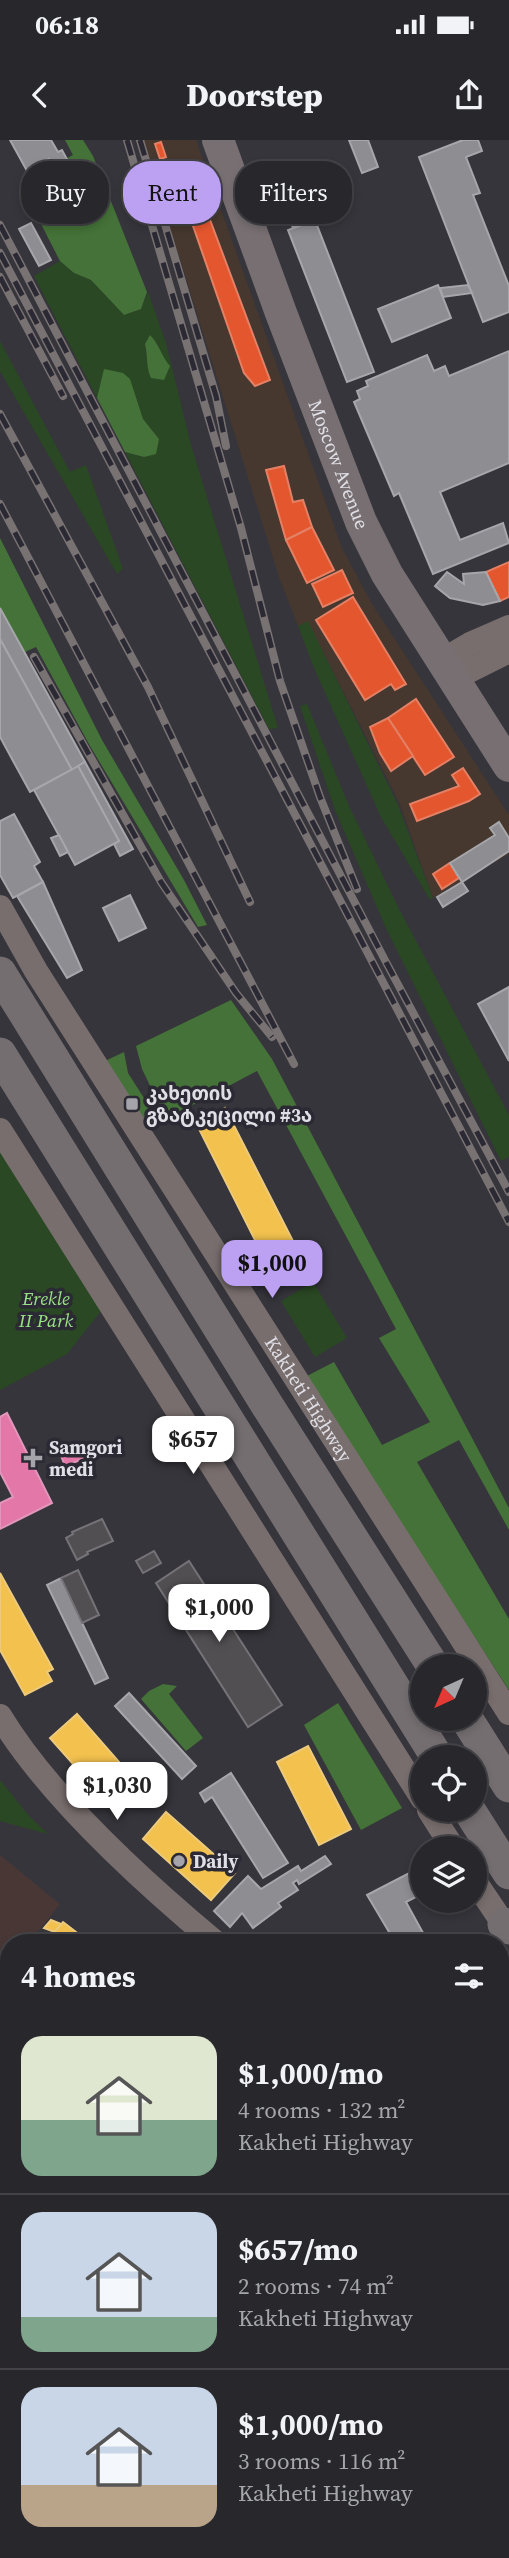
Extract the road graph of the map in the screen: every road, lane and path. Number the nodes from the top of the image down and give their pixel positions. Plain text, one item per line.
1 (218, 140) edge
2 (509, 627) edge
3 (509, 651) edge
4 (447, 670) junction
5 (509, 765) edge
6 (0, 907) edge
7 (0, 974) edge
8 (0, 1054) edge
9 (0, 1130) edge
10 (425, 1654) edge
11 (509, 1713) edge
12 (0, 1716) edge
13 (474, 1731) edge
14 (430, 1745) edge
15 (410, 1779) edge
16 (509, 1786) edge
17 (477, 1822) edge
18 (509, 1873) edge
19 (487, 1899) edge
20 (507, 1928) edge
21 (206, 1934) edge

1 - 4 main road, Moscow Avenue
2 - 4 street
3 - 4 street
4 - 5 main road, Moscow Avenue
6 - 11 street, Kakheti Highway
7 - 10 highway, Kakheti Highway
8 - 14 highway
9 - 15 street
12 - 21 street
13 - 16 highway
17 - 18 highway
19 - 20 street

